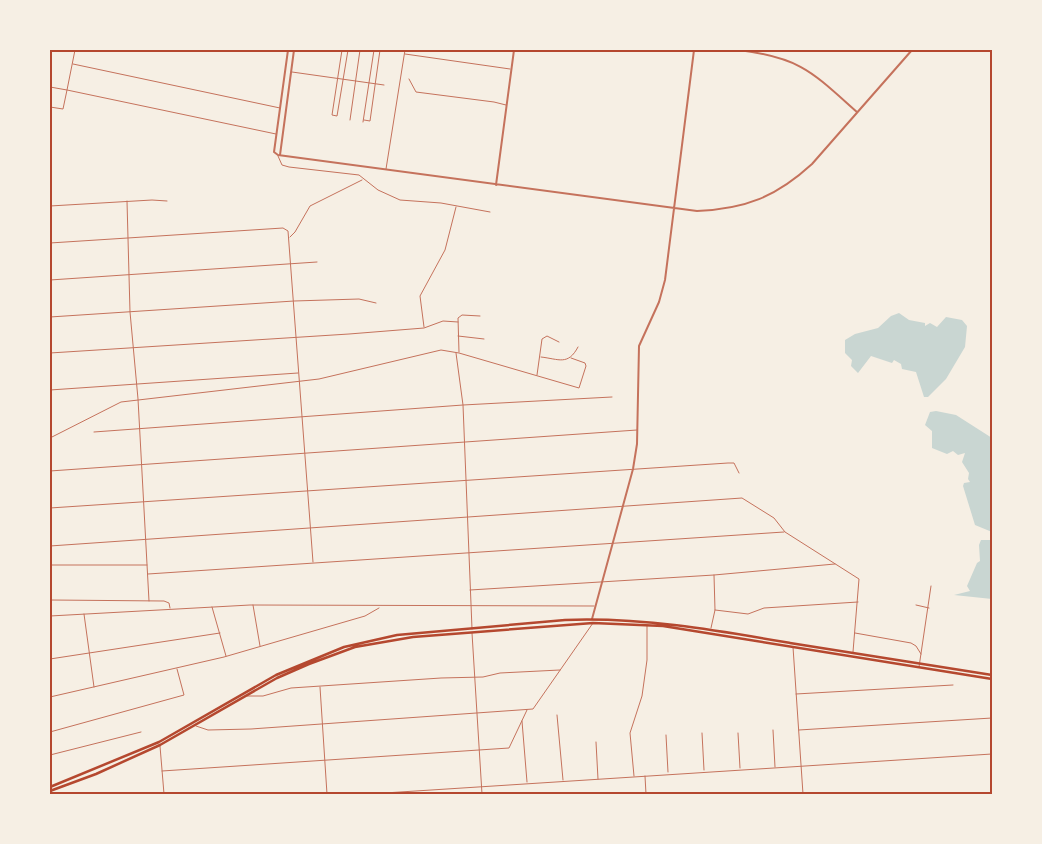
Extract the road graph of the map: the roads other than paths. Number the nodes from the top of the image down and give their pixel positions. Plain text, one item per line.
1 (76, 50) edge
2 (288, 50) edge
3 (294, 50) edge
4 (342, 50) edge
5 (348, 50) edge
6 (360, 50) edge
7 (374, 50) edge
8 (380, 50) edge
9 (405, 50) edge
10 (514, 50) edge
11 (694, 50) edge
12 (739, 50) edge
13 (912, 50) edge
14 (404, 54) junction
15 (72, 64) junction
16 (512, 69) junction
17 (292, 72) junction
18 (338, 78) junction
19 (344, 79) junction
20 (409, 79) dead end
21 (356, 81) junction
22 (369, 82) junction
23 (375, 83) junction
24 (384, 84) dead end
25 (50, 87) edge
26 (67, 90) junction
27 (507, 106) junction
28 (50, 107) edge
29 (280, 108) junction
30 (857, 112) junction
31 (350, 120) dead end
32 (277, 134) junction
33 (279, 155) junction
34 (386, 170) junction
35 (364, 179) junction
36 (496, 185) junction
37 (127, 201) junction
38 (167, 201) dead end
39 (50, 206) edge
40 (456, 206) junction
41 (673, 208) junction
42 (490, 212) dead end
43 (289, 237) junction
44 (127, 238) junction
45 (50, 244) edge
46 (317, 262) dead end
47 (292, 264) junction
48 (129, 275) junction
49 (50, 280) edge
50 (294, 301) junction
51 (376, 303) dead end
52 (130, 312) junction
53 (480, 316) dead end
54 (50, 317) edge
55 (458, 322) junction
56 (424, 328) junction
57 (458, 336) junction
58 (296, 338) junction
59 (484, 339) dead end
60 (559, 342) dead end
61 (133, 347) junction
62 (578, 347) dead end
63 (456, 352) junction
64 (50, 353) edge
65 (459, 353) junction
66 (540, 357) junction
67 (571, 358) junction
68 (298, 373) junction
69 (537, 376) junction
70 (299, 382) junction
71 (136, 383) junction
72 (50, 390) edge
73 (612, 397) dead end
74 (138, 399) junction
75 (463, 405) junction
76 (302, 416) junction
77 (140, 428) junction
78 (637, 430) junction
79 (94, 432) dead end
80 (50, 438) edge
81 (464, 442) junction
82 (305, 453) junction
83 (140, 465) junction
84 (632, 469) junction
85 (50, 471) edge
86 (739, 473) dead end
87 (466, 480) junction
88 (308, 491) junction
89 (143, 502) junction
90 (50, 508) edge
91 (621, 508) junction
92 (467, 517) junction
93 (310, 528) junction
94 (785, 532) junction
95 (145, 539) junction
96 (613, 543) junction
97 (50, 546) edge
98 (469, 553) junction
99 (313, 563) junction
100 (835, 564) junction
101 (50, 565) edge
102 (147, 565) junction
103 (148, 574) junction
104 (714, 575) junction
105 (603, 581) junction
106 (931, 586) dead end
107 (470, 590) junction
108 (50, 600) edge
109 (149, 601) junction
110 (858, 602) junction
111 (253, 605) junction
112 (471, 605) junction
113 (916, 605) dead end
114 (212, 606) junction
115 (596, 606) junction
116 (382, 607) junction
117 (171, 608) junction
118 (930, 608) junction
119 (715, 610) junction
120 (84, 614) junction
121 (50, 616) edge
122 (593, 621) junction
123 (647, 624) junction
124 (472, 630) junction
125 (711, 630) junction
126 (220, 633) junction
127 (855, 633) junction
128 (793, 645) junction
129 (260, 646) junction
130 (853, 652) junction
131 (88, 654) junction
132 (921, 655) junction
133 (226, 656) junction
134 (50, 659) edge
135 (919, 665) junction
136 (177, 669) junction
137 (560, 670) junction
138 (992, 675) edge
139 (474, 676) junction
140 (992, 679) edge
141 (953, 685) dead end
142 (320, 686) junction
143 (94, 687) junction
144 (796, 694) junction
145 (246, 695) junction
146 (50, 697) edge
147 (527, 710) junction
148 (476, 712) junction
149 (557, 715) dead end
150 (992, 718) edge
151 (522, 720) junction
152 (322, 724) junction
153 (195, 726) junction
154 (773, 730) dead end
155 (799, 730) junction
156 (50, 732) edge
157 (140, 732) dead end
158 (702, 733) dead end
159 (738, 733) dead end
160 (666, 736) dead end
161 (596, 742) dead end
162 (160, 745) junction
163 (479, 749) junction
164 (992, 754) edge
165 (50, 755) edge
166 (325, 759) junction
167 (801, 766) junction
168 (775, 767) junction
169 (740, 769) junction
170 (162, 771) junction
171 (704, 771) junction
172 (668, 773) junction
173 (645, 775) junction
174 (634, 776) junction
175 (598, 779) junction
176 (563, 781) junction
177 (527, 783) junction
178 (481, 786) junction
179 (50, 787) edge
180 (50, 791) edge
181 (992, 793) edge
182 (164, 794) edge
183 (327, 794) edge
184 (369, 794) edge
185 (482, 794) edge
186 (646, 794) edge
187 (803, 794) edge
188 (968, 794) edge

1 - 15 street
2 - 29 street
3 - 17 street
4 - 18 street
5 - 19 street
6 - 21 street
7 - 22 street
8 - 23 street
9 - 14 street
10 - 16 street
11 - 41 street
12 - 30 street
13 - 30 street
14 - 16 street
14 - 34 street
15 - 26 street
15 - 29 street
16 - 27 street
17 - 18 street
17 - 33 street
18 - 19 street
18 - 19 street
19 - 21 street
20 - 27 street
21 - 22 street
21 - 31 street
22 - 23 street
22 - 23 street
23 - 24 street
25 - 26 street
26 - 28 street
26 - 32 street
27 - 36 street
29 - 32 street
30 - 41 street
32 - 33 street
33 - 34 street
33 - 35 street
34 - 36 street
35 - 40 street
35 - 43 street
36 - 41 street
37 - 38 street
37 - 39 street
37 - 44 street
40 - 42 street
40 - 56 street
41 - 78 street
43 - 44 street
43 - 47 street
44 - 45 street
44 - 48 street
46 - 47 street
47 - 48 street
47 - 50 street
48 - 49 street
48 - 52 street
50 - 51 street
50 - 52 street
50 - 58 street
52 - 54 street
52 - 61 street
53 - 55 street
55 - 56 street
55 - 57 street
56 - 58 street
57 - 59 street
57 - 65 street
58 - 61 street
58 - 68 street
60 - 66 street
61 - 64 street
61 - 71 street
62 - 67 street
63 - 65 street
63 - 70 street
63 - 75 street
65 - 69 street
66 - 67 street
66 - 69 street
67 - 69 street
68 - 70 street
68 - 71 street
70 - 74 street
70 - 76 street
71 - 72 street
71 - 74 street
73 - 75 street
74 - 77 street
74 - 80 street
75 - 76 street
75 - 81 street
76 - 77 street
76 - 82 street
77 - 79 street
77 - 83 street
78 - 81 street
78 - 84 street
81 - 82 street
81 - 87 street
82 - 83 street
82 - 88 street
83 - 85 street
83 - 89 street
84 - 86 street
84 - 87 street
84 - 91 street
87 - 88 street
87 - 92 street
88 - 89 street
88 - 93 street
89 - 90 street
89 - 95 street
91 - 92 street
91 - 94 street
91 - 96 street
92 - 93 street
92 - 98 street
93 - 95 street
93 - 99 street
94 - 96 street
94 - 100 street
95 - 97 street
95 - 102 street
96 - 98 street
96 - 105 street
98 - 99 street
98 - 107 street
99 - 103 street
100 - 104 street
100 - 110 street
101 - 102 street
102 - 103 street
103 - 109 street
104 - 105 street
104 - 119 street
105 - 107 street
105 - 115 street
106 - 118 street
107 - 112 street
108 - 109 street
109 - 117 street
110 - 119 street
110 - 127 street
111 - 114 street
111 - 116 street
111 - 129 street
112 - 115 street
112 - 116 street
112 - 124 street
113 - 118 street
114 - 117 street
114 - 126 street
115 - 122 street
116 - 129 street
117 - 120 street
118 - 132 street
119 - 125 street
120 - 121 street
120 - 131 street
122 - 123 main road
122 - 124 main road
122 - 137 street
123 - 125 main road
123 - 128 main road
123 - 174 street
124 - 139 street
124 - 145 main road
125 - 128 main road
126 - 131 street
126 - 133 street
127 - 130 street
127 - 132 street
128 - 130 main road
128 - 135 main road
128 - 144 street
129 - 133 street
130 - 135 main road
131 - 134 street
131 - 143 street
132 - 135 street
133 - 136 street
135 - 138 main road
135 - 140 main road
136 - 143 street
136 - 156 street
137 - 139 street
137 - 147 street
139 - 142 street
139 - 148 street
141 - 144 street
142 - 145 street
142 - 152 street
143 - 146 street
144 - 155 street
145 - 153 main road
145 - 179 main road
147 - 148 street
147 - 151 street
148 - 152 street
148 - 163 street
149 - 176 street
150 - 155 street
151 - 163 street
151 - 177 street
152 - 153 street
152 - 166 street
153 - 162 main road
154 - 168 street
155 - 167 street
157 - 165 street
158 - 171 street
159 - 169 street
160 - 172 street
161 - 175 street
162 - 170 street
162 - 180 main road
163 - 166 street
163 - 178 street
164 - 167 street
166 - 170 street
166 - 183 street
167 - 168 street
167 - 187 street
168 - 169 street
169 - 171 street
170 - 182 street
171 - 172 street
172 - 173 street
173 - 174 street
173 - 186 street
174 - 175 street
175 - 176 street
176 - 177 street
177 - 178 street
178 - 184 street
178 - 185 street
181 - 188 street

